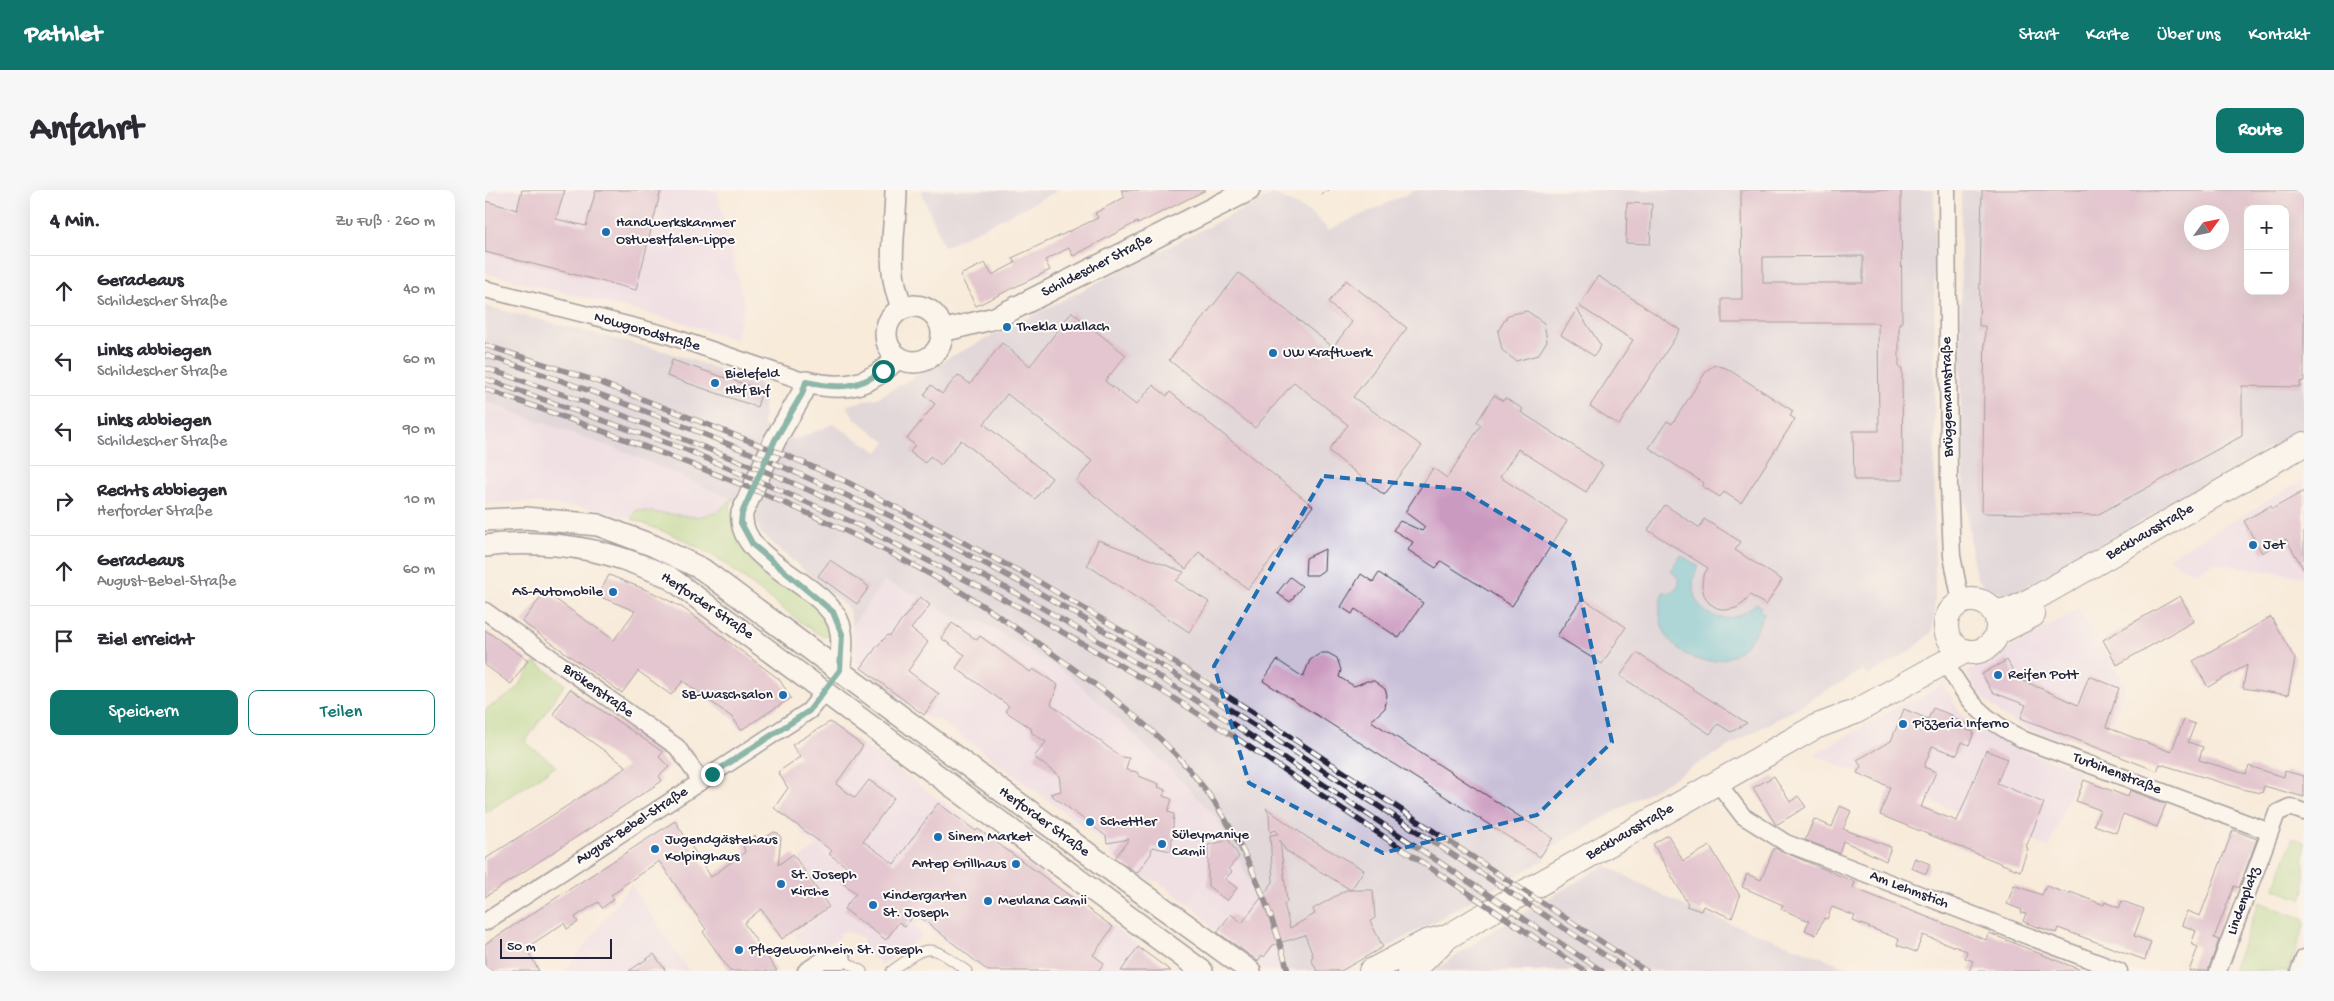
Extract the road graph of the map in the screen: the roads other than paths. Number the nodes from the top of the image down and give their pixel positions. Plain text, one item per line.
1 (896, 190) edge
2 (1249, 190) edge
3 (1947, 190) edge
4 (485, 289) edge
5 (903, 308) junction
6 (942, 331) junction
7 (897, 358) junction
8 (806, 382) junction
9 (2304, 444) edge
10 (2304, 461) edge
11 (485, 520) edge
12 (485, 546) edge
13 (1961, 602) junction
14 (485, 611) edge
15 (1995, 623) junction
16 (1953, 650) junction
17 (840, 670) junction
18 (824, 692) junction
19 (701, 781) junction
20 (1717, 782) junction
21 (1003, 792) junction
22 (960, 793) junction
23 (2304, 812) edge
24 (2270, 832) junction
25 (485, 922) edge
26 (1446, 938) junction
27 (2304, 958) edge
28 (843, 960) joint
29 (806, 971) edge
30 (862, 971) edge
31 (891, 971) edge
32 (967, 971) edge
33 (1202, 971) edge
34 (1250, 971) edge
35 (1371, 971) edge
36 (1409, 971) edge
37 (2119, 971) edge
38 (2218, 971) edge
39 (2299, 971) edge

1 - 5 street
2 - 6 street, Schildescher Straße
3 - 13 street, Brüggemannstraße
4 - 8 street, Nowgorodstraße
5 - 6 street
5 - 7 street
6 - 7 street
7 - 8 street
8 - 17 street
9 - 15 main road, Beckhausstraße
10 - 15 main road, Beckhausstraße
11 - 17 street, Herforder Straße
12 - 18 street, Herforder Straße
13 - 15 main road
13 - 16 main road
14 - 19 street, Brökerstraße
15 - 16 main road
16 - 20 main road, Beckhausstraße
16 - 24 street, Turbinenstraße
17 - 18 street
17 - 21 street, Herforder Straße
18 - 19 street, August-Bebel-Straße
18 - 22 street, Herforder Straße
19 - 25 street, August-Bebel-Straße
20 - 26 main road, Beckhausstraße
20 - 37 street, Am Lehmstich
21 - 22 street
21 - 34 street, Herforder Straße
22 - 33 street, Herforder Straße
23 - 24 street
24 - 38 street, Lindenplatz
26 - 35 main road, Beckhausstraße
26 - 36 main road, Beckhausstraße
27 - 39 street
28 - 29 street
28 - 30 lane
31 - 32 lane

